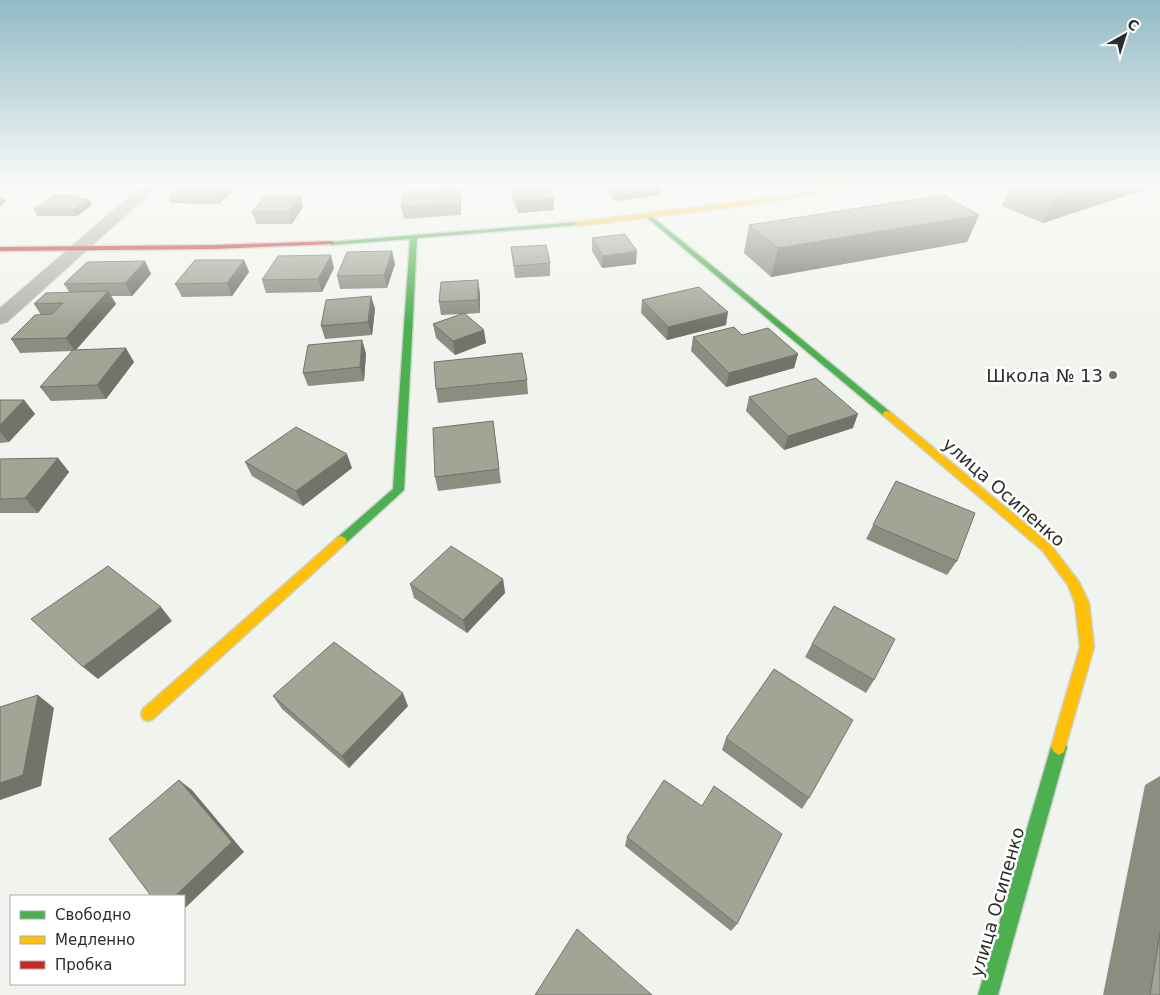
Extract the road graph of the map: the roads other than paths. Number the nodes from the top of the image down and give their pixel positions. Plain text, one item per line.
1 (97, 232) edge
2 (465, 232) edge
3 (667, 232) edge
4 (414, 237) junction
5 (0, 249) edge
6 (78, 249) junction
7 (0, 318) edge
8 (148, 714) dead end
9 (988, 995) edge

1 - 6 street
2 - 4 street
3 - 9 street, улица Осипенко
4 - 6 street
4 - 8 street
5 - 6 street
6 - 7 street

